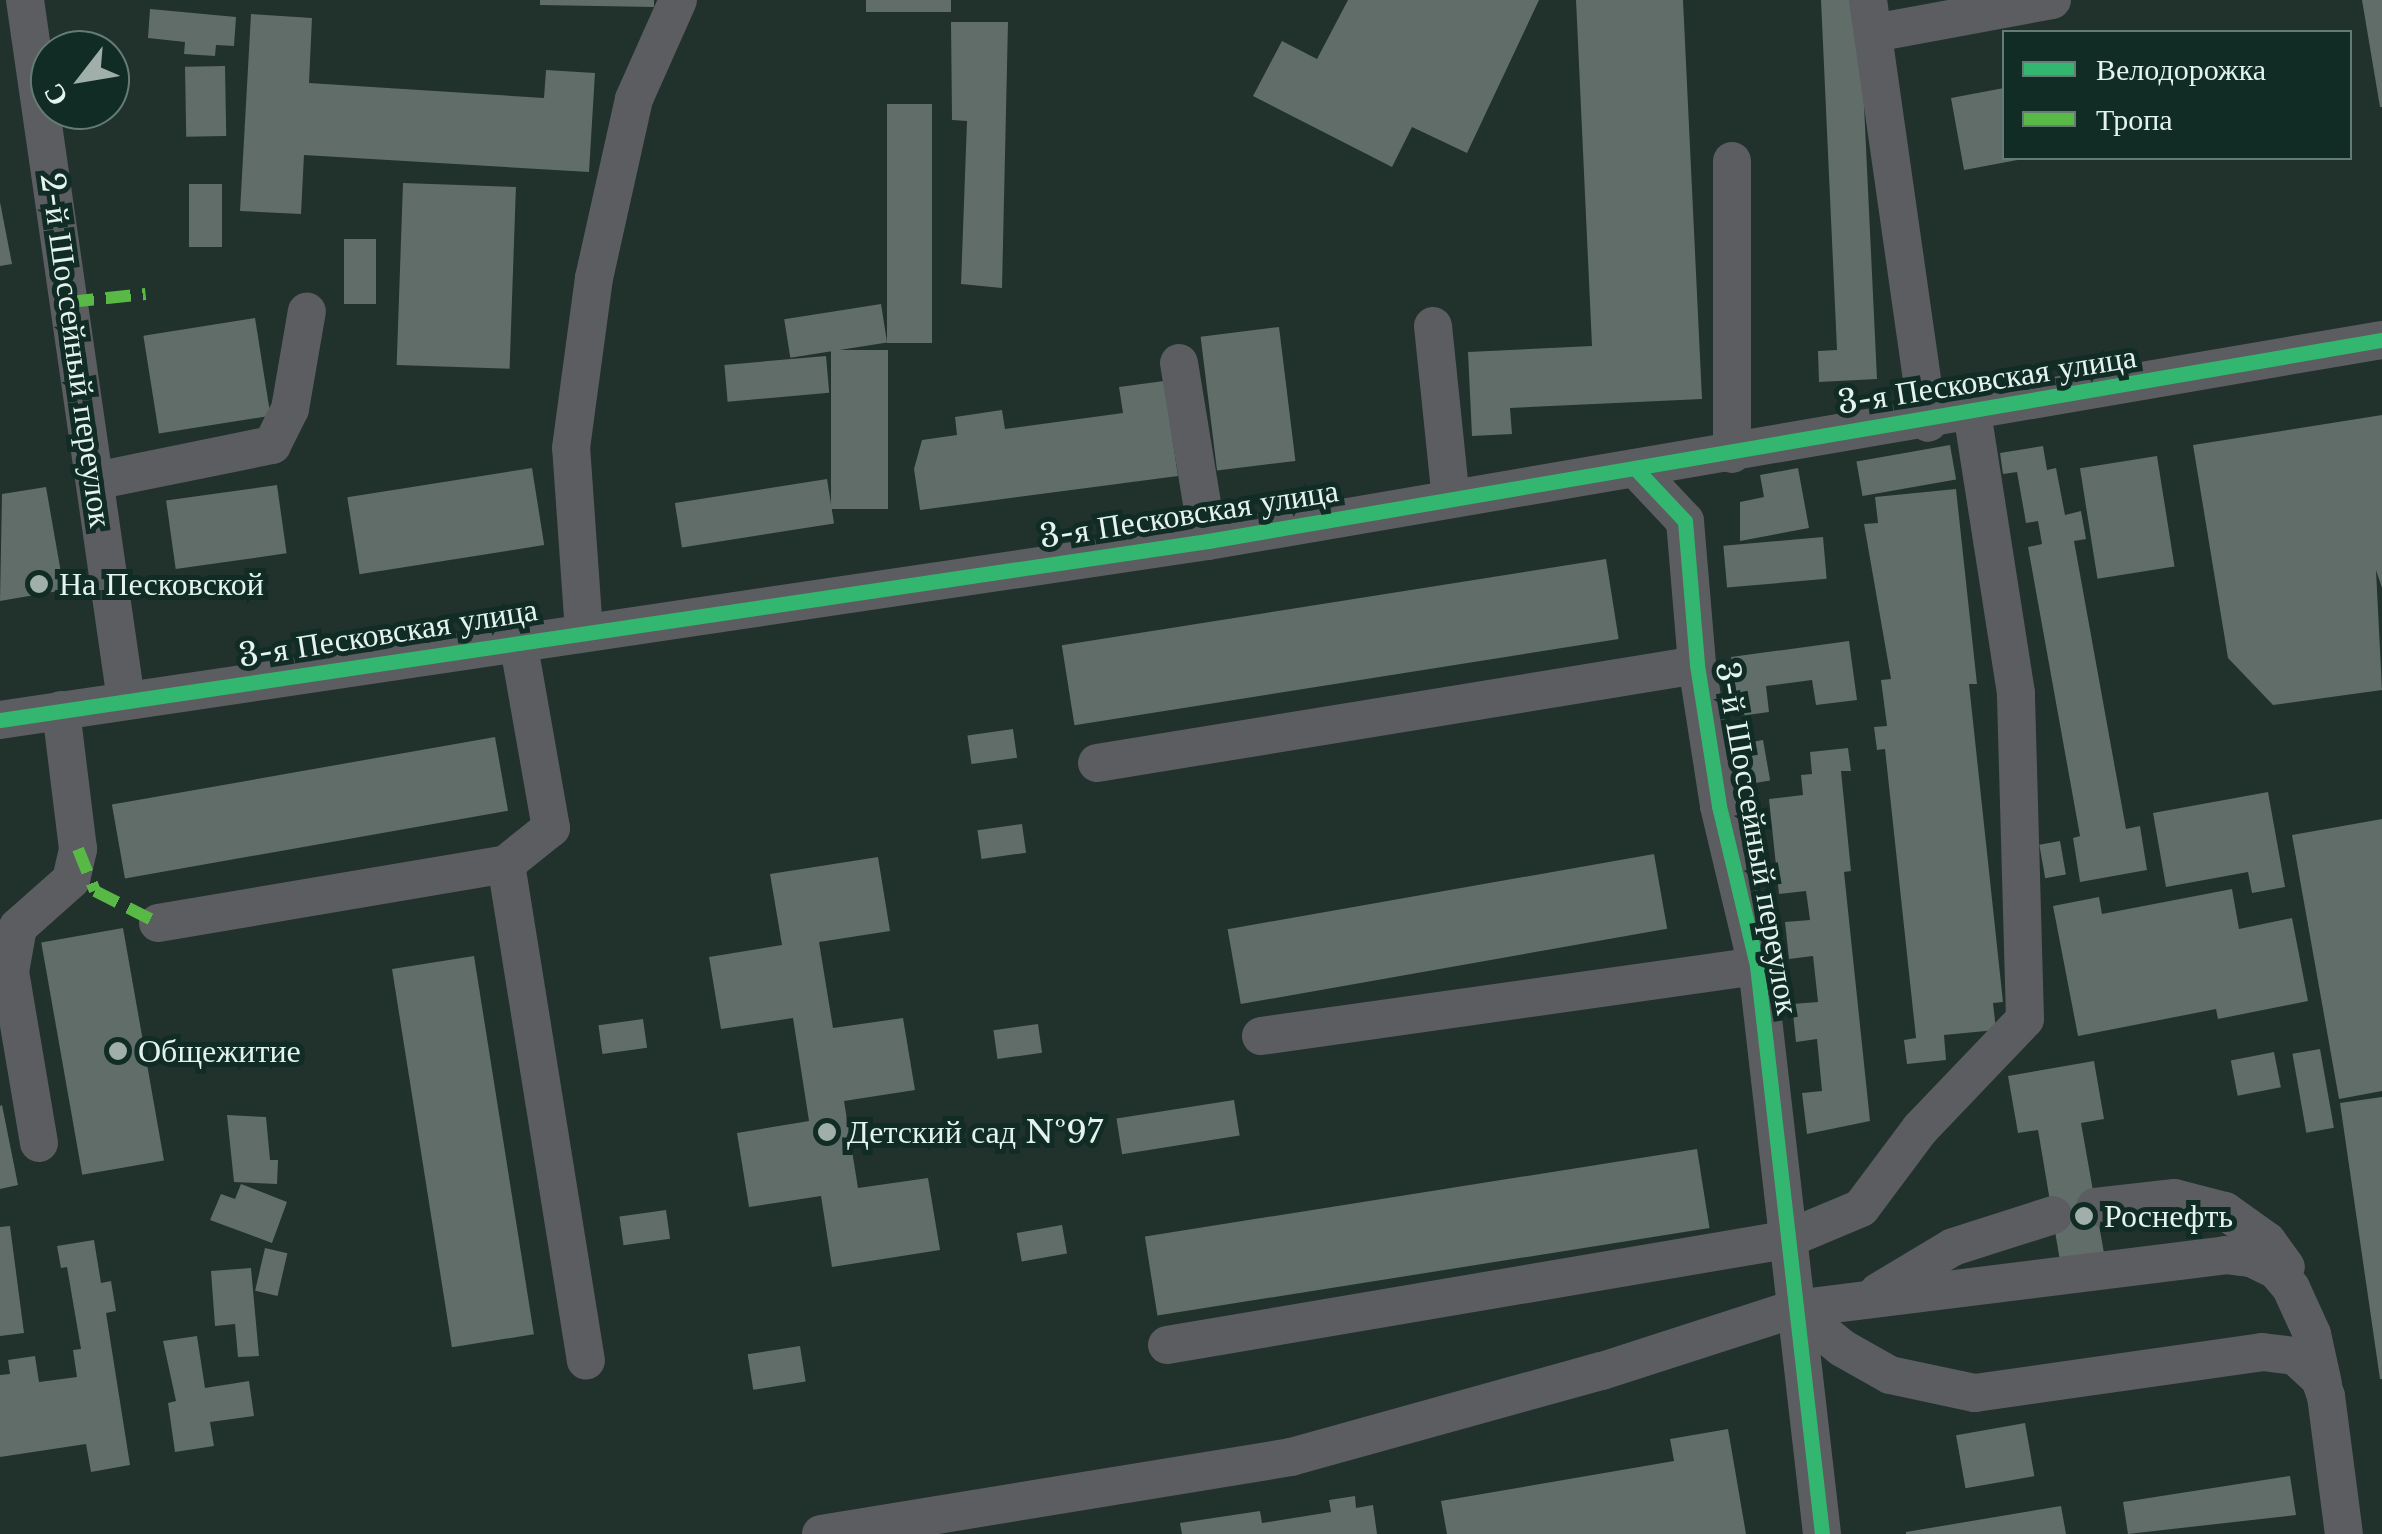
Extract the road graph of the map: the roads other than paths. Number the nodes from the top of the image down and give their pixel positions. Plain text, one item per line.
1 (25, 0) edge
2 (678, 0) edge
3 (2052, 0) edge
4 (1871, 16) edge
5 (1732, 161) dead end
6 (307, 311) dead end
7 (1434, 326) dead end
8 (2382, 340) edge
9 (1179, 363) dead end
10 (1972, 410) junction
11 (1928, 422) junction
12 (1732, 454) junction
13 (1636, 468) junction
14 (94, 481) junction
15 (1451, 499) junction
16 (1208, 541) junction
17 (584, 632) junction
18 (518, 642) junction
19 (1696, 664) junction
20 (126, 700) junction
21 (61, 710) junction
22 (0, 720) edge
23 (1097, 763) dead end
24 (506, 864) junction
25 (158, 923) dead end
26 (1757, 966) junction
27 (1261, 1036) dead end
28 (39, 1143) dead end
29 (2095, 1207) dead end
30 (2053, 1215) dead end
31 (1785, 1240) junction
32 (1850, 1302) junction
33 (1794, 1309) junction
34 (2312, 1334) junction
35 (1167, 1345) dead end
36 (586, 1361) dead end
37 (2326, 1396) junction
38 (821, 1534) edge
39 (1822, 1534) edge
40 (2344, 1534) edge

1 - 14 street, 2-й Шоссейный переулок
2 - 17 street
3 - 4 street, 3-я Песковская улица
4 - 11 street, 3-я Песковская улица
5 - 12 street
6 - 14 street
7 - 15 street
8 - 10 street, 3-я Песковская улица
9 - 16 street
10 - 11 street, 3-я Песковская улица
10 - 31 street
11 - 12 street, 3-я Песковская улица
12 - 13 street, 3-я Песковская улица
13 - 15 street, 3-я Песковская улица
13 - 19 street, 3-й Шоссейный переулок
14 - 20 street, 2-й Шоссейный переулок
15 - 16 street, 3-я Песковская улица
16 - 17 street, 3-я Песковская улица
17 - 18 street, 3-я Песковская улица
18 - 20 street, 3-я Песковская улица
18 - 24 street
19 - 23 street
19 - 26 street, 3-й Шоссейный переулок
20 - 21 street, 3-я Песковская улица
21 - 22 street, 3-я Песковская улица
21 - 28 street
24 - 25 street
24 - 36 street
26 - 27 street
26 - 31 street, 3-й Шоссейный переулок
29 - 34 street
30 - 32 street
31 - 33 street, 3-й Шоссейный переулок
31 - 35 street
32 - 33 street
32 - 34 street
33 - 37 street
33 - 38 street
33 - 39 street, 3-й Шоссейный переулок
34 - 37 street
37 - 40 street

